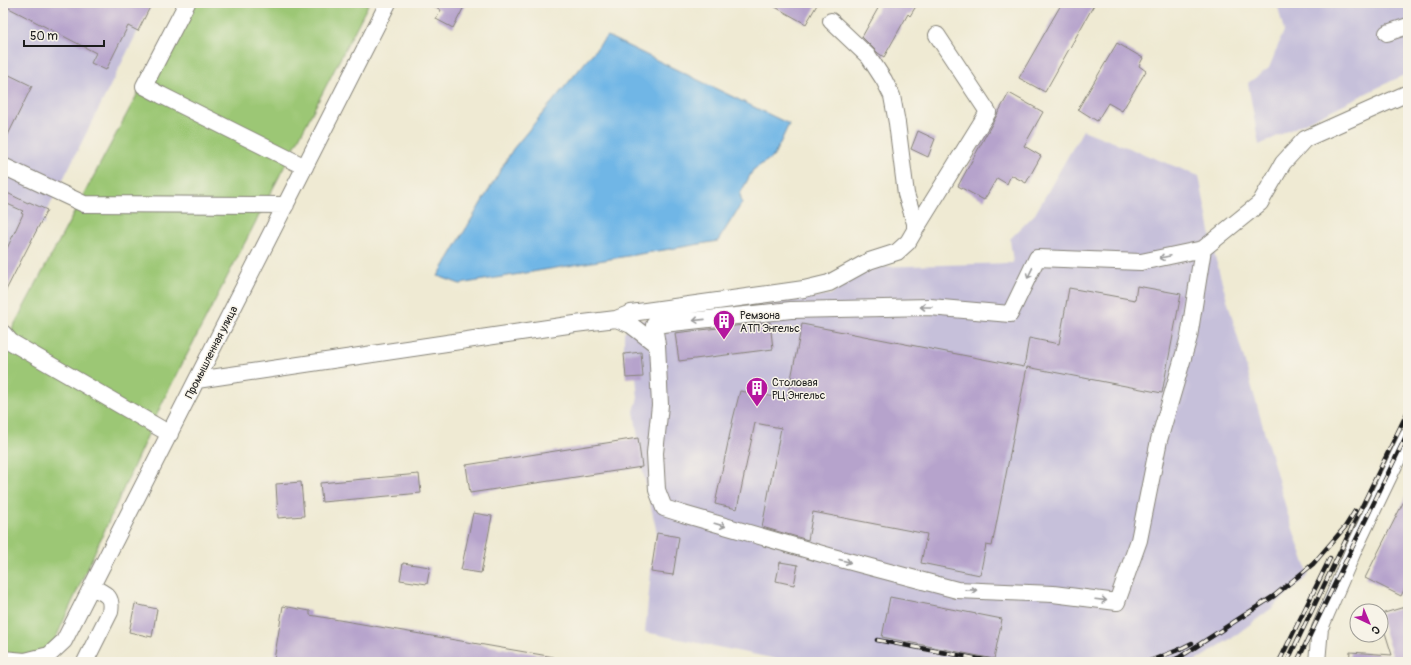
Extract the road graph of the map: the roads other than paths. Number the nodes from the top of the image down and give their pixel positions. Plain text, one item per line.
1 (187, 3) edge
2 (388, 3) edge
3 (831, 20) dead end
4 (1408, 26) edge
5 (1387, 33) dead end
6 (937, 35) dead end
7 (1408, 93) edge
8 (3, 166) edge
9 (305, 167) junction
10 (286, 205) junction
11 (915, 230) junction
12 (1203, 249) junction
13 (624, 322) junction
14 (3, 333) edge
15 (657, 345) junction
16 (197, 380) junction
17 (170, 434) junction
18 (1408, 436) edge
19 (92, 588) junction
20 (3, 659) edge
21 (85, 662) edge
22 (1317, 662) edge

1 - 9 street
2 - 9 street, Промышленная улица
3 - 11 street
4 - 5 street
6 - 11 street
7 - 12 street
8 - 10 street
9 - 10 street, Промышленная улица
10 - 16 street, Промышленная улица
11 - 13 street
12 -> 15 street
15 -> 12 street
13 - 15 street
13 - 16 street
14 - 17 street
16 - 17 street, Промышленная улица
17 - 19 street, Промышленная улица
18 - 22 street
19 - 20 street, Промышленная улица
19 - 21 street

